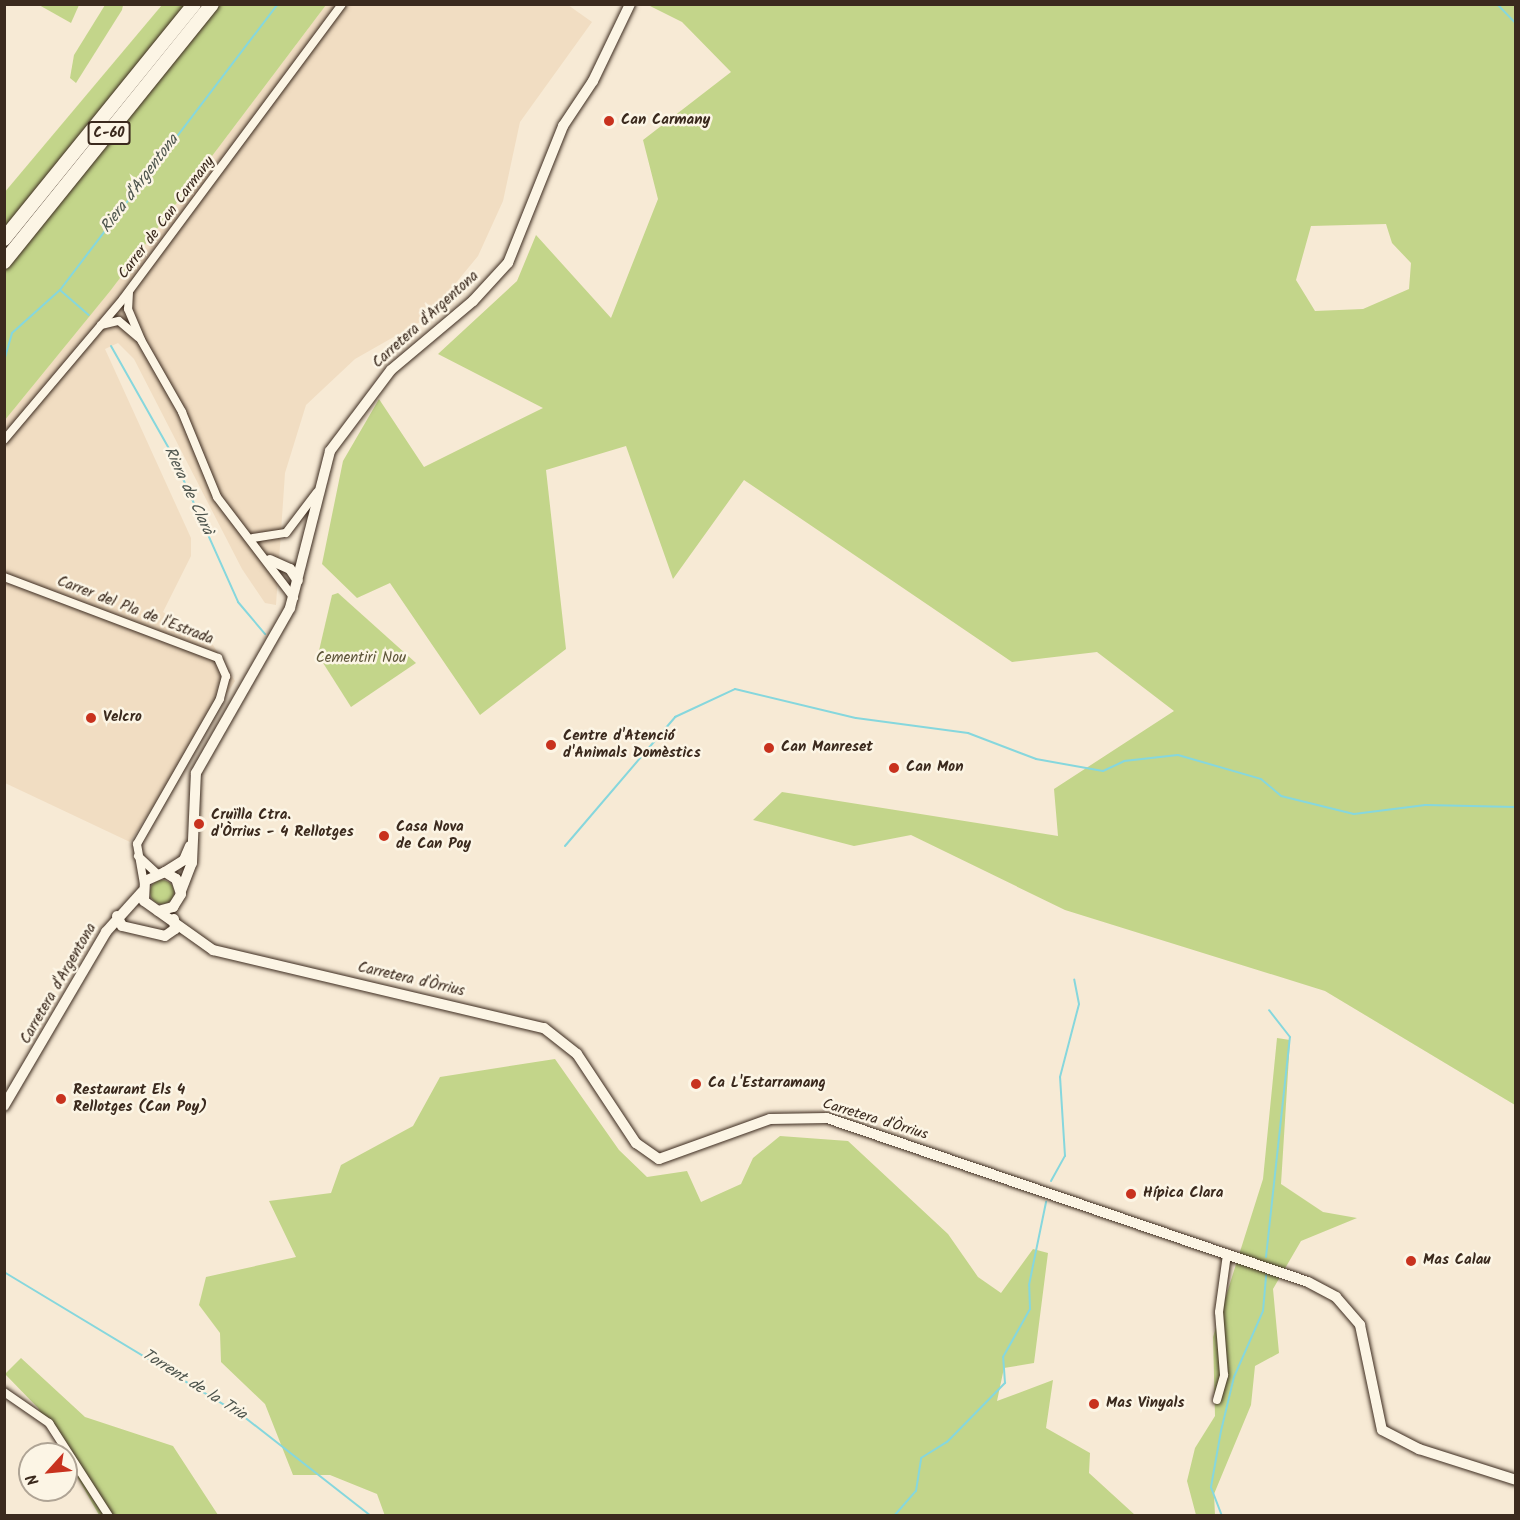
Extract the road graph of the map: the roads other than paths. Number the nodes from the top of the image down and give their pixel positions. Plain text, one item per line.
1 (194, 4) edge
2 (212, 4) edge
3 (342, 4) edge
4 (630, 4) edge
5 (4, 239) edge
6 (4, 262) edge
7 (129, 290) junction
8 (101, 325) junction
9 (141, 340) junction
10 (4, 440) edge
11 (317, 492) junction
12 (253, 538) junction
13 (270, 560) junction
14 (4, 577) edge
15 (298, 581) junction
16 (294, 597) junction
17 (192, 843) junction
18 (136, 853) junction
19 (161, 873) junction
20 (143, 888) junction
21 (179, 896) junction
22 (154, 909) junction
23 (121, 913) junction
24 (177, 921) junction
25 (4, 1106) edge
26 (1227, 1254) junction
27 (4, 1392) edge
28 (1217, 1400) dead end
29 (1515, 1480) edge
30 (109, 1515) edge

1 - 5 highway, C-60
2 - 6 highway, C-60
3 - 7 street, Carrer de Can Carmany
4 - 11 street, Carretera d'Argentona
7 - 8 street, Carrer de Can Carmany
7 - 9 street
8 - 9 street
8 - 10 street, Carrer de Can Carmany
9 - 12 street
11 - 12 street
11 - 15 street, Carretera d'Argentona
12 - 13 street
13 - 15 street
13 - 16 street
14 - 18 street, Carrer del Pla de l'Estrada
15 - 16 street, Carretera d'Argentona
16 - 17 street, Carretera d'Argentona
17 - 19 street
17 - 21 street
18 - 19 street
18 - 20 street
19 - 20 street, Carretera d'Argentona
19 - 21 street
20 - 22 street
20 - 23 street, Carretera d'Argentona
21 - 22 street
21 - 24 street
22 - 23 street
22 - 24 street, Carretera d'Òrrius
23 - 24 street
23 - 25 street, Carretera d'Argentona
24 - 26 street, Carretera d'Òrrius
26 - 28 street
26 - 29 street, Carretera d'Òrrius
27 - 30 street

